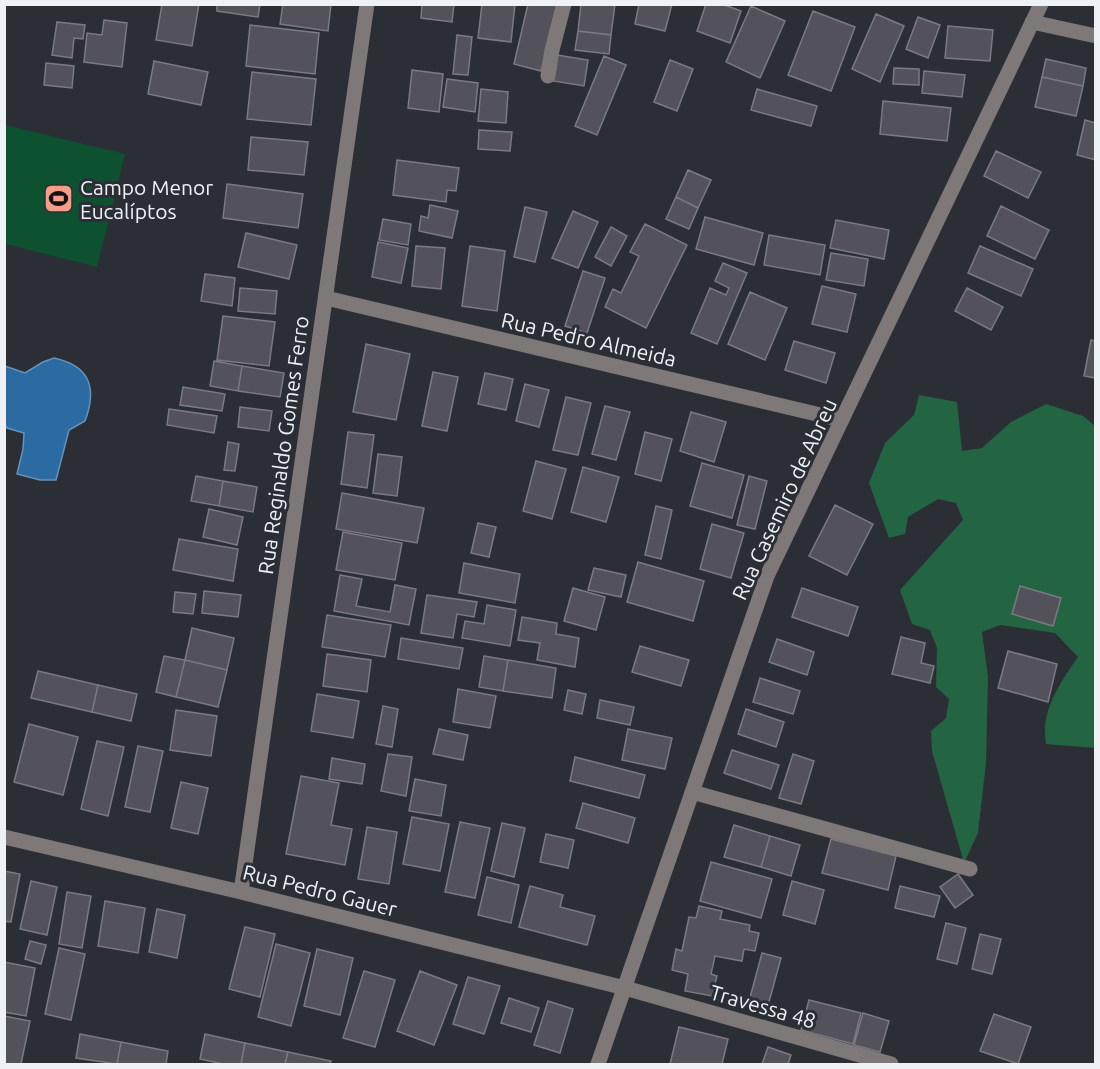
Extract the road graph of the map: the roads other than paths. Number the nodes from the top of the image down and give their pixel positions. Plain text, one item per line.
1 (367, 4) edge
2 (564, 4) edge
3 (1041, 4) edge
4 (1032, 22) junction
5 (1095, 36) edge
6 (548, 76) dead end
7 (326, 298) junction
8 (842, 420) junction
9 (692, 792) junction
10 (4, 837) edge
11 (970, 869) dead end
12 (241, 892) junction
13 (625, 988) junction
14 (598, 1065) edge
15 (891, 1065) edge

1 - 7 street, Rua Reginaldo Gomes Ferro
2 - 6 street
3 - 4 street, Rua Casemiro de Abreu
4 - 5 street
4 - 8 street, Rua Casemiro de Abreu
7 - 8 street, Rua Pedro Almeida
7 - 12 street, Rua Reginaldo Gomes Ferro
8 - 9 street, Rua Casemiro de Abreu
9 - 11 street
9 - 13 street, Rua Casemiro de Abreu
10 - 12 street, Rua Pedro Gauer
12 - 13 street, Rua Pedro Gauer
13 - 14 street, Rua Casemiro de Abreu
13 - 15 street, Travessa 48

